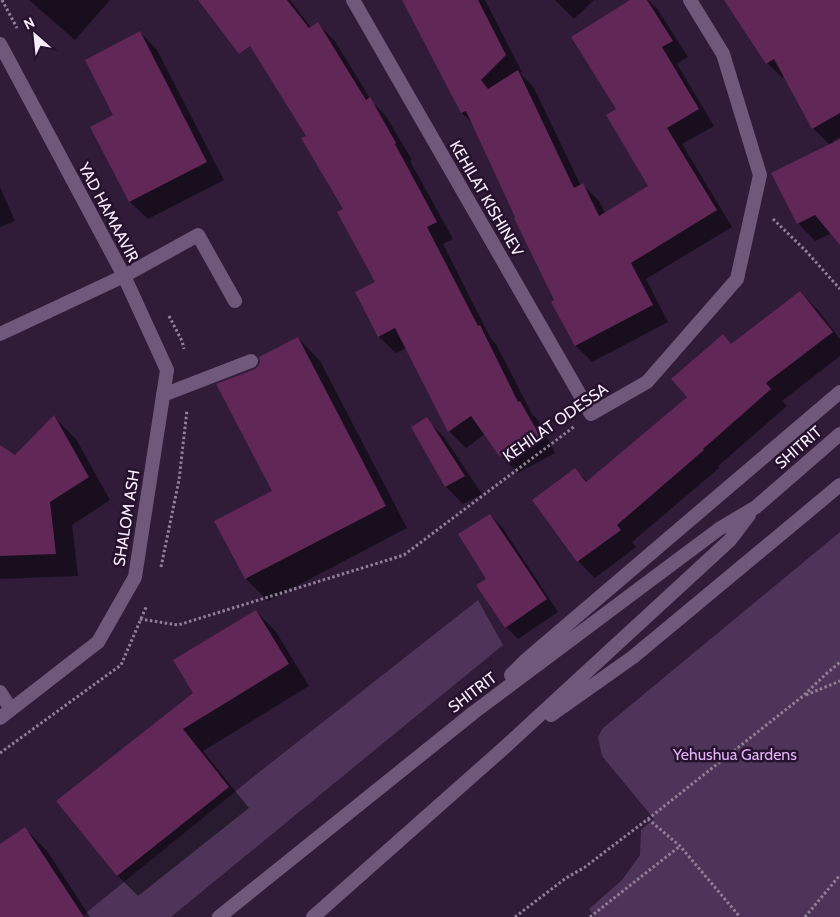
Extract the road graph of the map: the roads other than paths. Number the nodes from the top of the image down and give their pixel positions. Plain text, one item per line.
1 (353, 0) edge
2 (690, 0) edge
3 (0, 44) edge
4 (124, 276) junction
5 (235, 301) dead end
6 (0, 334) edge
7 (251, 360) dead end
8 (840, 392) edge
9 (163, 396) junction
10 (591, 414) joint
11 (840, 434) edge
12 (840, 485) edge
13 (756, 507) junction
14 (0, 692) edge
15 (473, 713) junction
16 (6, 714) edge
17 (506, 747) junction
18 (219, 917) edge
19 (313, 917) edge

1 - 10 street, KEHILAT KISHINEV
2 - 10 street, KEHILAT ODESSA
3 - 4 street, YAD HAMAAVIR
4 - 5 street
4 - 6 street, YAD HAMAAVIR
4 - 9 street, SHALOM ASH
7 - 9 street
8 - 15 street
9 - 16 street, SHALOM ASH
11 - 13 street, SHITRIT
12 - 17 street
13 - 15 street, SHITRIT
13 - 17 street, SHITRIT
14 - 16 street
15 - 18 street, SHITRIT
17 - 19 street, SHITRIT

